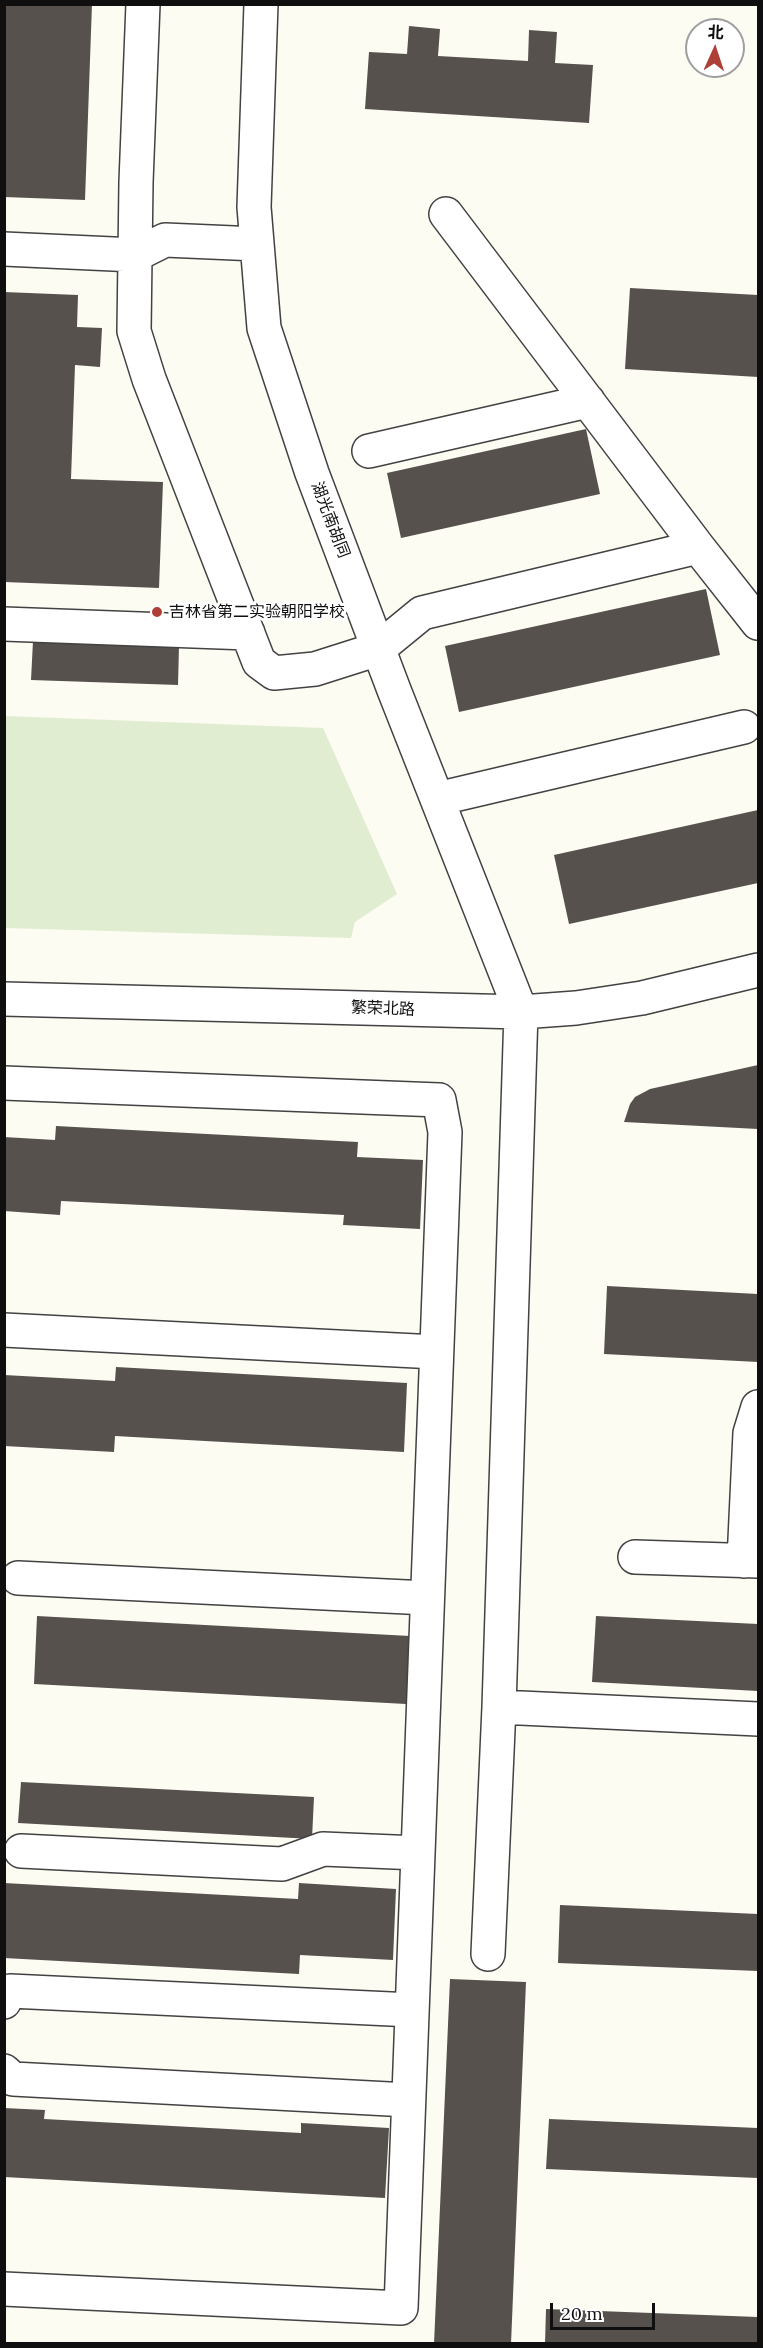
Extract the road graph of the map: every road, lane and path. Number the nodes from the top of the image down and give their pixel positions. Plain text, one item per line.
1 (143, 4) edge
2 (261, 4) edge
3 (446, 214) dead end
4 (257, 244) junction
5 (4, 249) edge
6 (135, 255) junction
7 (588, 401) junction
8 (369, 451) dead end
9 (698, 546) junction
10 (759, 623) edge
11 (4, 624) edge
12 (248, 633) junction
13 (378, 649) junction
14 (744, 727) dead end
15 (437, 799) junction
16 (759, 970) edge
17 (4, 999) edge
18 (521, 1012) junction
19 (4, 1083) edge
20 (4, 1330) edge
21 (436, 1352) junction
22 (759, 1407) edge
23 (635, 1557) dead end
24 (751, 1561) edge
25 (18, 1578) dead end
26 (427, 1598) junction
27 (499, 1707) junction
28 (759, 1719) edge
29 (21, 1851) dead end
30 (418, 1853) junction
31 (488, 1954) dead end
32 (4, 2002) edge
33 (412, 2010) junction
34 (4, 2071) edge
35 (408, 2100) junction
36 (4, 2289) edge

1 - 6 street
2 - 4 street, 湖光南胡同
3 - 7 street
4 - 6 street
4 - 13 street, 湖光南胡同
5 - 6 street
6 - 12 street
7 - 8 street
7 - 9 street
9 - 10 street
9 - 13 street
11 - 12 street
12 - 13 street
13 - 15 street, 湖光南胡同
14 - 15 street
15 - 18 street, 湖光南胡同
16 - 18 street, 繁荣北路
17 - 18 street, 繁荣北路
18 - 27 street
19 - 21 street
20 - 21 street
21 - 26 street
22 - 24 street
23 - 24 street
25 - 26 street
26 - 30 street
27 - 28 street
27 - 31 street
29 - 30 street
30 - 33 street
32 - 33 street
33 - 35 street
34 - 35 street
35 - 36 street

